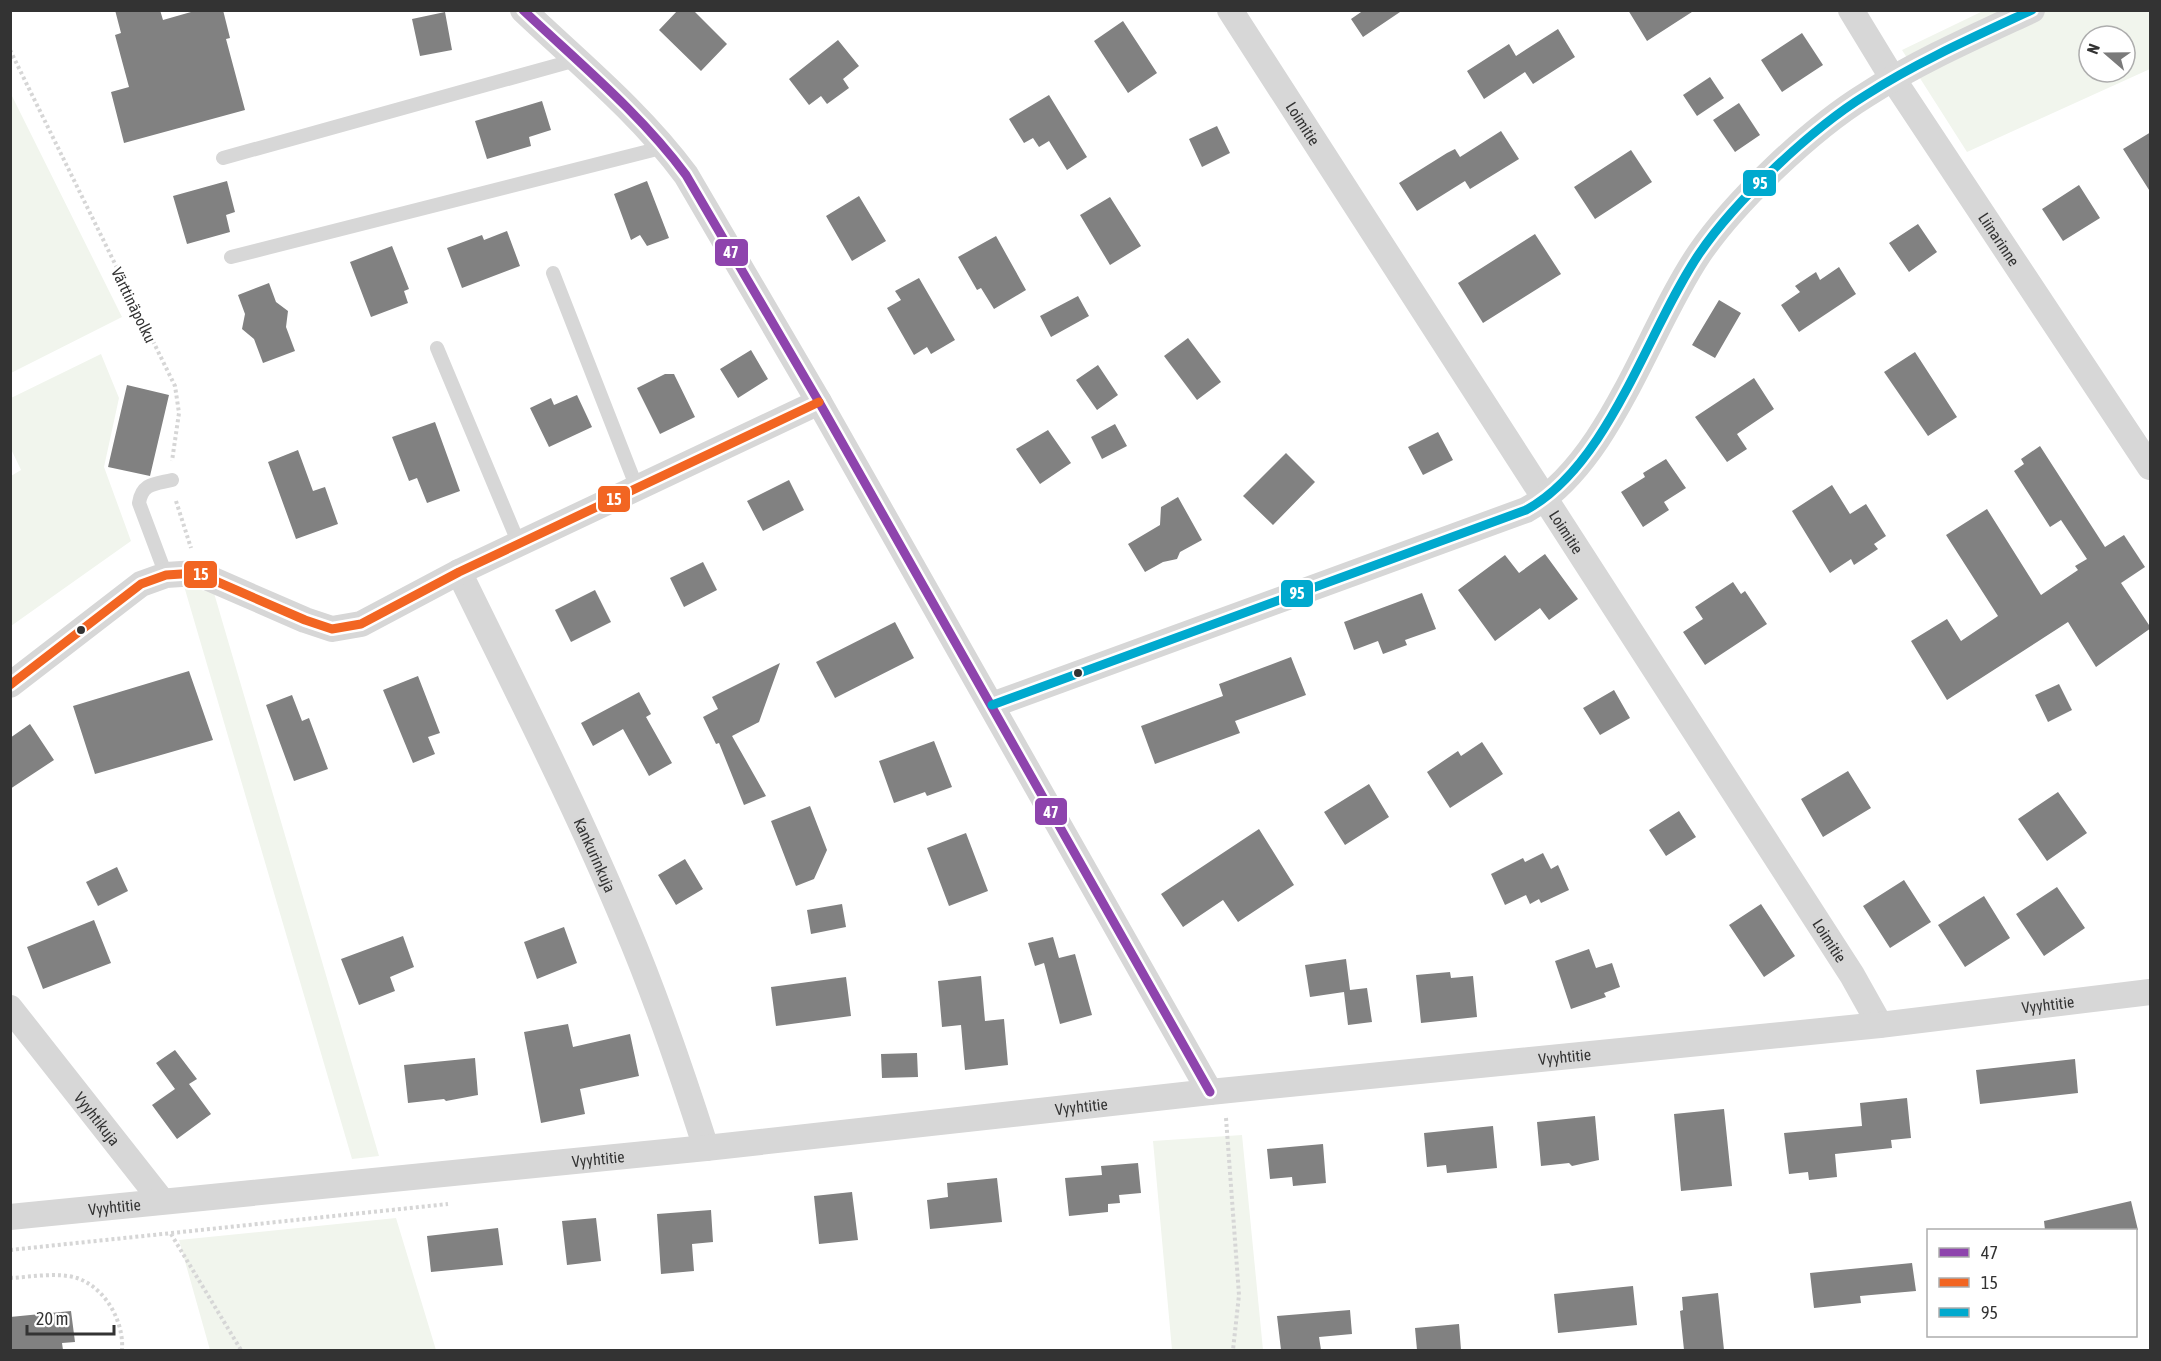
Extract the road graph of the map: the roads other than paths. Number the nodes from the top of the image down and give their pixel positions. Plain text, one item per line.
1 (523, 10) edge
2 (1230, 10) edge
3 (1851, 10) edge
4 (2032, 10) edge
5 (576, 60) junction
6 (1893, 79) junction
7 (665, 147) junction
8 (223, 158) dead end
9 (231, 257) dead end
10 (553, 273) dead end
11 (437, 348) dead end
12 (819, 402) junction
13 (2151, 467) edge
14 (172, 480) road end
15 (637, 488) junction
16 (1547, 498) junction
17 (519, 544) junction
18 (459, 572) junction
19 (166, 575) junction
20 (10, 685) edge
21 (992, 705) junction
22 (2151, 992) edge
23 (10, 1008) edge
24 (1880, 1025) junction
25 (1210, 1092) junction
26 (706, 1148) junction
27 (162, 1201) junction
28 (10, 1217) edge

1 - 5 street
2 - 16 street, Loimitie
3 - 6 street, Liinarinne
4 - 6 street
5 - 7 street
5 - 8 lane
6 - 13 street, Liinarinne
6 - 16 street
7 - 9 lane
7 - 12 street
10 - 15 lane
11 - 17 lane
12 - 15 street
12 - 21 street
14 - 19 lane
15 - 17 street
16 - 21 street
16 - 24 street, Loimitie
17 - 18 street
18 - 19 street
18 - 26 street, Kankurinkuja
19 - 20 street
21 - 25 street
22 - 24 street, Vyyhtitie
23 - 27 street, Vyyhtikuja
24 - 25 street, Vyyhtitie
25 - 26 street, Vyyhtitie
26 - 27 street, Vyyhtitie
27 - 28 street, Vyyhtitie

